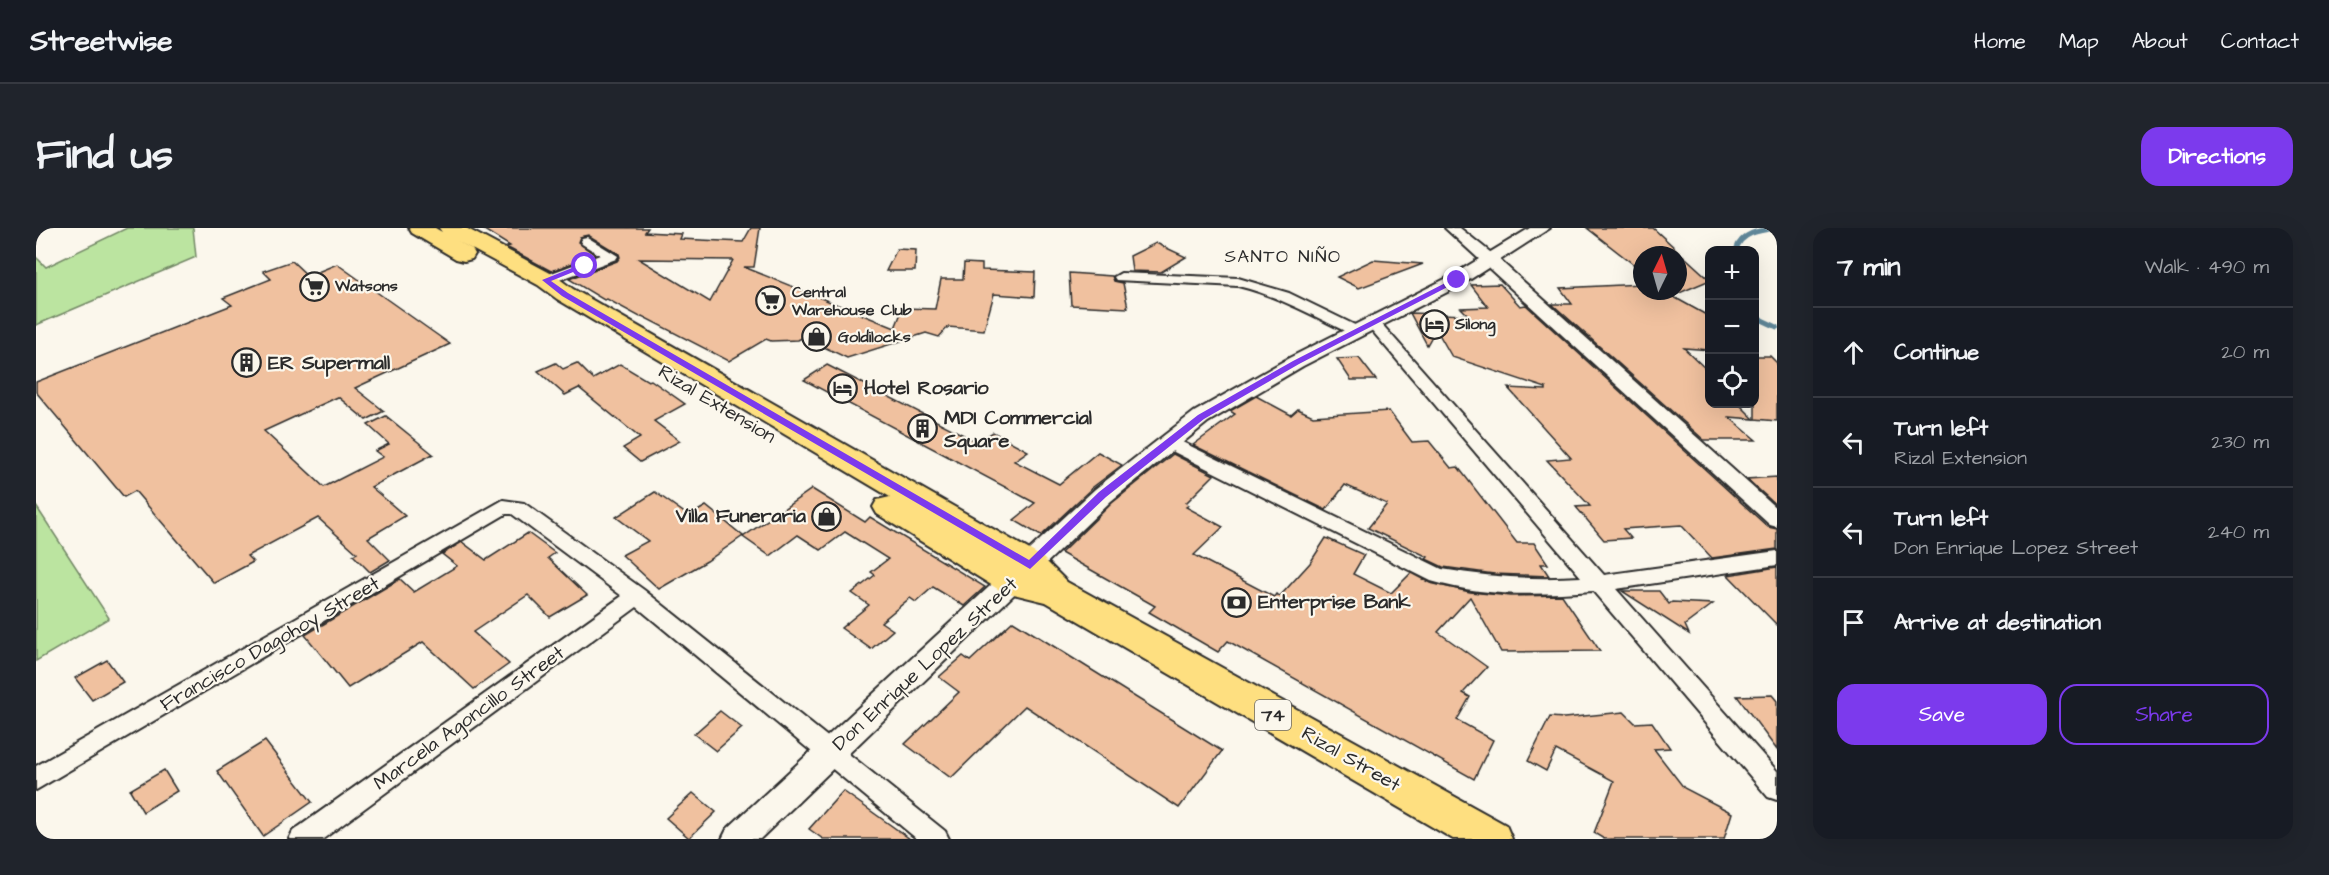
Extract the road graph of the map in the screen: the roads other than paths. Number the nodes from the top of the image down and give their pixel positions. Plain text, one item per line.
1 (420, 228) edge
2 (450, 228) edge
3 (1452, 228) edge
4 (1542, 228) edge
5 (587, 241) dead end
6 (1490, 259) junction
7 (1121, 277) dead end
8 (546, 280) junction
9 (1366, 328) junction
10 (1168, 442) junction
11 (1777, 520) edge
12 (1777, 558) edge
13 (1033, 579) junction
14 (1599, 583) junction
15 (637, 596) junction
16 (829, 754) junction
17 (36, 779) edge
18 (1777, 789) edge
19 (302, 839) edge
20 (738, 839) edge
21 (936, 839) edge
22 (1491, 839) edge

1 - 13 main road, Rizal Extension / 74
2 - 8 main road, Rizal Extension / 74
3 - 6 street
4 - 6 street, Don Enrique Lopez Street
5 - 8 street
6 - 9 street, Don Enrique Lopez Street
6 - 11 street
7 - 9 street
8 - 13 main road, Rizal Extension / 74
9 - 10 street, Don Enrique Lopez Street
9 - 14 street
10 - 13 street, Don Enrique Lopez Street
10 - 14 street
12 - 14 street
13 - 16 street, Don Enrique Lopez Street
13 - 22 main road, Rizal Street / 74
14 - 18 street
15 - 16 street
15 - 17 street, Francisco Dagohoy Street
15 - 19 street, Marcela Agoncillo Street
16 - 20 street, Don Enrique Lopez Street
16 - 21 street

